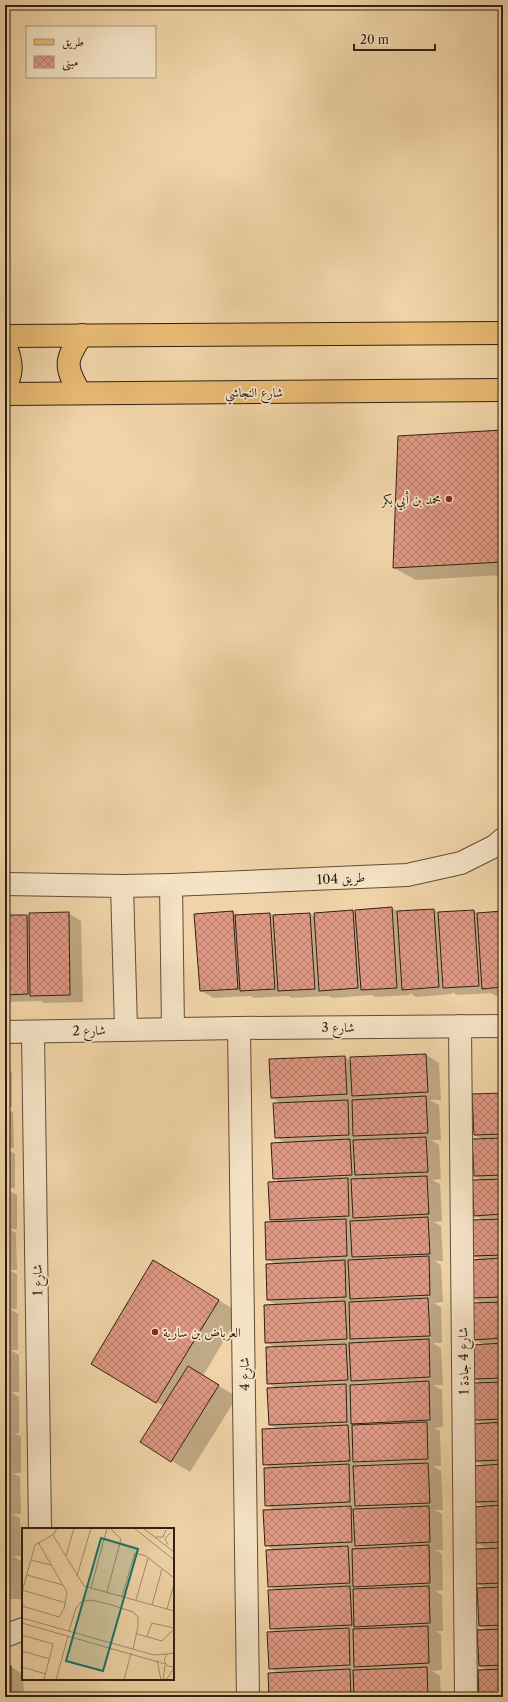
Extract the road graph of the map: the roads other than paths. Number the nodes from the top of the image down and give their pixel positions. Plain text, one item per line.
1 (503, 333) edge
2 (82, 335) junction
3 (5, 336) edge
4 (5, 345) edge
5 (5, 386) edge
6 (503, 390) edge
7 (80, 393) junction
8 (5, 394) edge
9 (503, 839) edge
10 (5, 884) edge
11 (122, 886) junction
12 (171, 886) junction
13 (460, 1026) junction
14 (503, 1026) edge
15 (239, 1028) junction
16 (126, 1029) junction
17 (174, 1029) junction
18 (5, 1032) edge
19 (34, 1032) junction
20 (40, 1528) edge
21 (22, 1629) edge
22 (5, 1636) edge
23 (248, 1697) edge
24 (466, 1697) edge

1 - 2 main road
2 - 3 main road
2 - 7 main road
4 - 5 main road
6 - 7 main road, شارع النجاشي
7 - 8 main road, شارع النجاشي
9 - 12 street, طريق 104
10 - 11 street, طريق 104
11 - 12 street, طريق 104
11 - 16 street
12 - 17 street
13 - 14 street, شارع 3
13 - 15 street, شارع 3
13 - 24 street, شارع 4 جادة 1
15 - 17 street, شارع 3
15 - 23 street, شارع 4
16 - 17 street, شارع 2
16 - 19 street, شارع 2
18 - 19 street, شارع 2
19 - 20 street, شارع 1
21 - 22 street

